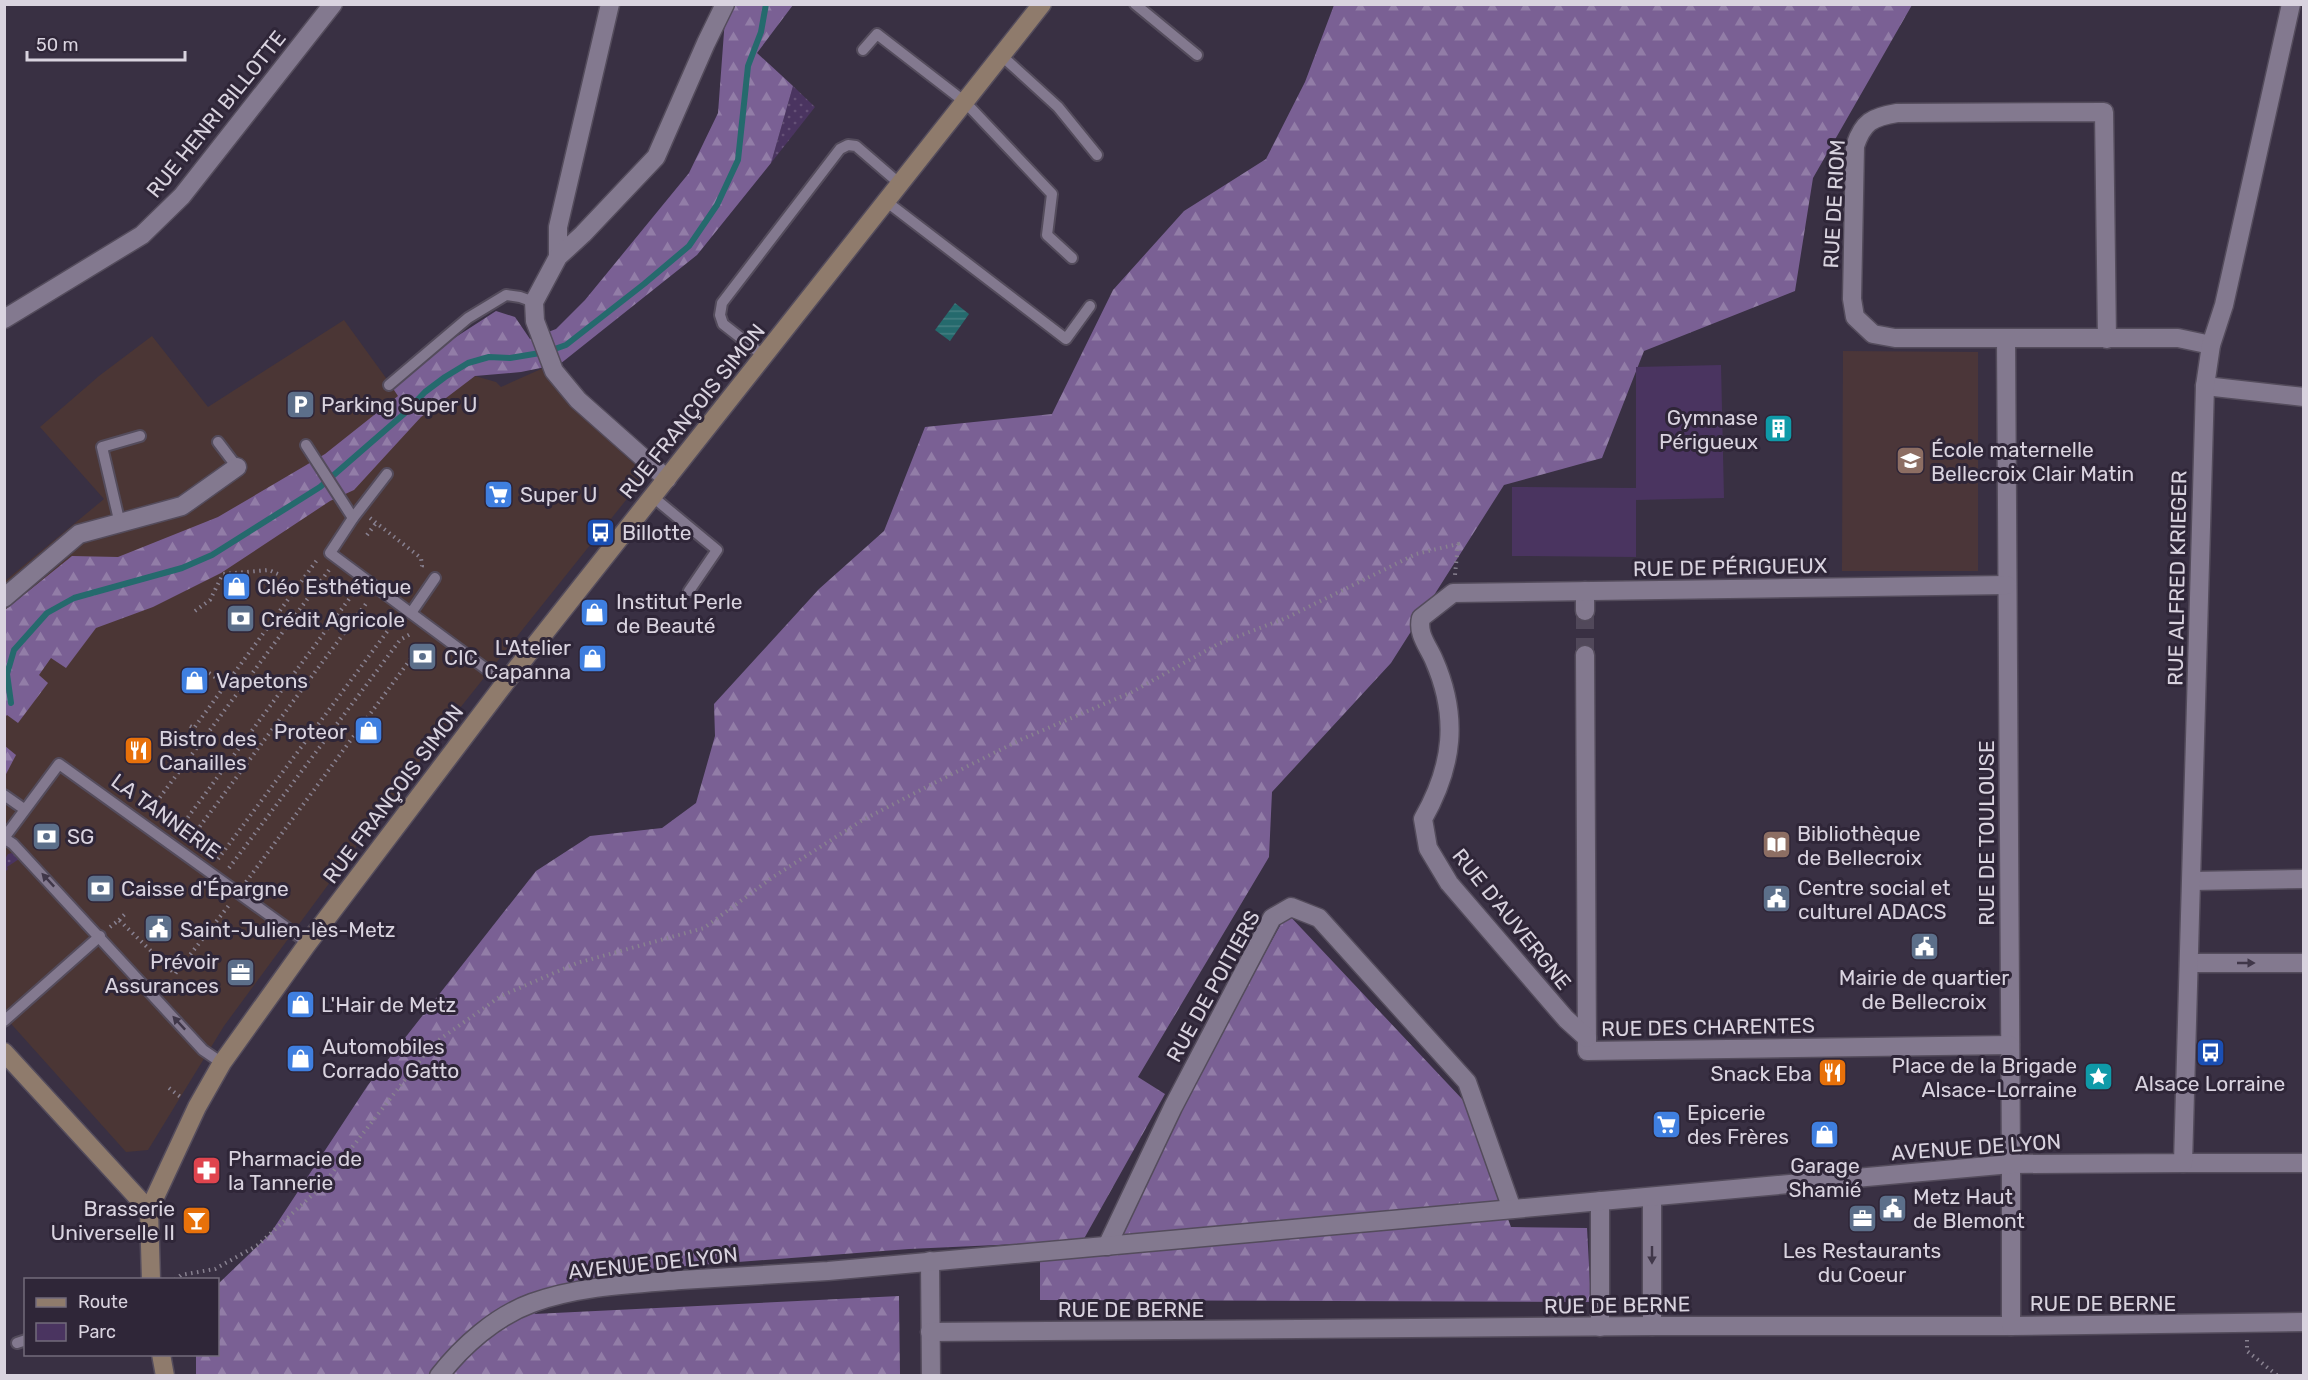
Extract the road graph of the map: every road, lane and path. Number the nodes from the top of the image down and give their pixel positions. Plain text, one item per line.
1 (333, 4) edge
2 (610, 4) edge
3 (725, 4) edge
4 (1042, 4) edge
5 (1135, 4) edge
6 (2292, 4) edge
7 (863, 50) dead end
8 (1197, 55) dead end
9 (1002, 56) junction
10 (965, 102) junction
11 (1097, 155) dead end
12 (900, 184) junction
13 (887, 202) junction
14 (558, 257) junction
15 (1072, 258) dead end
16 (534, 302) junction
17 (1090, 306) dead end
18 (4, 319) edge
19 (2006, 339) junction
20 (2107, 339) junction
21 (2211, 345) junction
22 (764, 356) junction
23 (389, 385) dead end
24 (2205, 386) junction
25 (2304, 397) edge
26 (140, 436) dead end
27 (218, 442) dead end
28 (306, 445) dead end
29 (237, 467) joint
30 (387, 474) dead end
31 (667, 479) junction
32 (653, 497) junction
33 (353, 518) junction
34 (376, 523) dead end
35 (120, 524) junction
36 (368, 535) dead end
37 (321, 554) dead end
38 (338, 558) junction
39 (280, 575) dead end
40 (435, 578) dead end
41 (2007, 585) junction
42 (355, 591) dead end
43 (689, 591) dead end
44 (1585, 591) junction
45 (1453, 593) junction
46 (4, 598) edge
47 (368, 601) dead end
48 (195, 611) dead end
49 (1585, 611) tunnel mouth
50 (411, 613) junction
51 (395, 621) dead end
52 (412, 633) dead end
53 (419, 640) dead end
54 (1585, 655) tunnel mouth
55 (208, 673) dead end
56 (506, 683) junction
57 (226, 685) junction
58 (190, 726) dead end
59 (4, 795) edge
60 (24, 809) junction
61 (142, 823) junction
62 (4, 838) edge
63 (168, 842) junction
64 (182, 852) junction
65 (209, 872) junction
66 (2304, 879) edge
67 (220, 880) junction
68 (2192, 881) junction
69 (245, 883) dead end
70 (231, 902) dead end
71 (125, 914) dead end
72 (119, 920) junction
73 (100, 936) junction
74 (308, 944) junction
75 (2189, 963) junction
76 (2304, 963) edge
77 (4, 1022) edge
78 (1587, 1044) junction
79 (2010, 1046) junction
80 (4, 1052) edge
81 (222, 1063) junction
82 (2183, 1163) junction
83 (2304, 1163) edge
84 (2011, 1164) junction
85 (1652, 1197) junction
86 (1600, 1201) junction
87 (1512, 1209) junction
88 (149, 1210) junction
89 (1107, 1246) junction
90 (930, 1261) junction
91 (151, 1278) edge
92 (177, 1278) edge
93 (2304, 1322) edge
94 (2246, 1324) junction
95 (1652, 1326) junction
96 (2011, 1326) junction
97 (1600, 1327) junction
98 (930, 1332) junction
99 (161, 1356) edge
100 (165, 1376) edge
101 (439, 1376) edge
102 (931, 1376) edge
103 (2278, 1376) edge

1 - 18 street, RUE HENRI BILLOTTE
2 - 14 street
3 - 14 street
4 - 9 main road, RUE FRANÇOIS SIMON
5 - 8 lane
6 - 21 street, RUE ALFRED KRIEGER
7 - 10 lane
9 - 10 main road, RUE FRANÇOIS SIMON
9 - 11 lane
10 - 12 main road, RUE FRANÇOIS SIMON
10 - 15 lane
12 - 13 main road, RUE FRANÇOIS SIMON
12 - 22 lane
13 - 17 lane
13 - 22 main road, RUE FRANÇOIS SIMON
14 - 16 street
16 - 23 lane
16 - 31 street
19 - 20 street, RUE DE RIOM
19 - 20 street, RUE DE RIOM
19 - 41 street, RUE DE TOULOUSE
20 - 21 street, RUE DE RIOM
21 - 24 street, RUE ALFRED KRIEGER
22 - 31 main road, RUE FRANÇOIS SIMON
24 - 25 street
24 - 68 street, RUE ALFRED KRIEGER
26 - 35 lane
27 - 29 lane
28 - 33 lane
29 - 35 street
30 - 33 lane
31 - 32 main road, RUE FRANÇOIS SIMON
32 - 43 lane
32 - 56 main road, RUE FRANÇOIS SIMON
33 - 38 lane
34 - 36 path
35 - 46 street
37 - 57 path
38 - 50 lane
38 - 61 path
39 - 48 path
40 - 50 lane
41 - 44 street, RUE DE PÉRIGUEUX
41 - 79 street, RUE DE TOULOUSE
42 - 63 path
44 - 45 street, RUE DE PÉRIGUEUX
44 - 49 street
45 - 78 street, RUE D'AUVERGNE
45 - 92 path
47 - 64 path
50 - 56 lane
51 - 65 path
52 - 67 path
53 - 69 path
54 - 78 street
55 - 57 path
56 - 74 main road, RUE FRANÇOIS SIMON
57 - 58 path
59 - 60 lane
60 - 61 lane, LA TANNERIE
60 - 62 lane
61 - 63 lane, LA TANNERIE
73 -> 62 lane
63 - 64 lane, LA TANNERIE
64 - 65 lane, LA TANNERIE
65 - 67 lane, LA TANNERIE
66 - 68 street
67 - 74 lane, LA TANNERIE
68 - 75 street, RUE ALFRED KRIEGER
70 - 72 path
71 - 72 path
72 - 73 path
73 - 77 lane
81 -> 73 lane
74 - 81 main road, RUE FRANÇOIS SIMON
75 -> 76 street
75 - 82 street, RUE ALFRED KRIEGER
78 - 79 street, RUE DES CHARENTES
79 - 84 street, RUE DE TOULOUSE
80 - 88 main road
81 - 88 main road, RUE FRANÇOIS SIMON
82 - 83 street, AVENUE DE LYON
82 - 84 street, AVENUE DE LYON
84 - 85 street, AVENUE DE LYON
84 - 96 street, RUE DE TOULOUSE
85 - 86 street, AVENUE DE LYON
85 -> 95 street
86 - 87 street, AVENUE DE LYON
86 - 97 street
87 - 89 street, AVENUE DE LYON
87 - 89 street, RUE DE POITIERS
88 - 91 main road
89 - 90 street, AVENUE DE LYON
90 - 98 street
90 - 101 street, AVENUE DE LYON
93 - 94 street, RUE DE BERNE
94 - 96 street, RUE DE BERNE
94 - 103 path
95 - 96 street, RUE DE BERNE
95 - 97 street, RUE DE BERNE
97 - 98 street, RUE DE BERNE
98 - 102 street
99 - 100 main road

